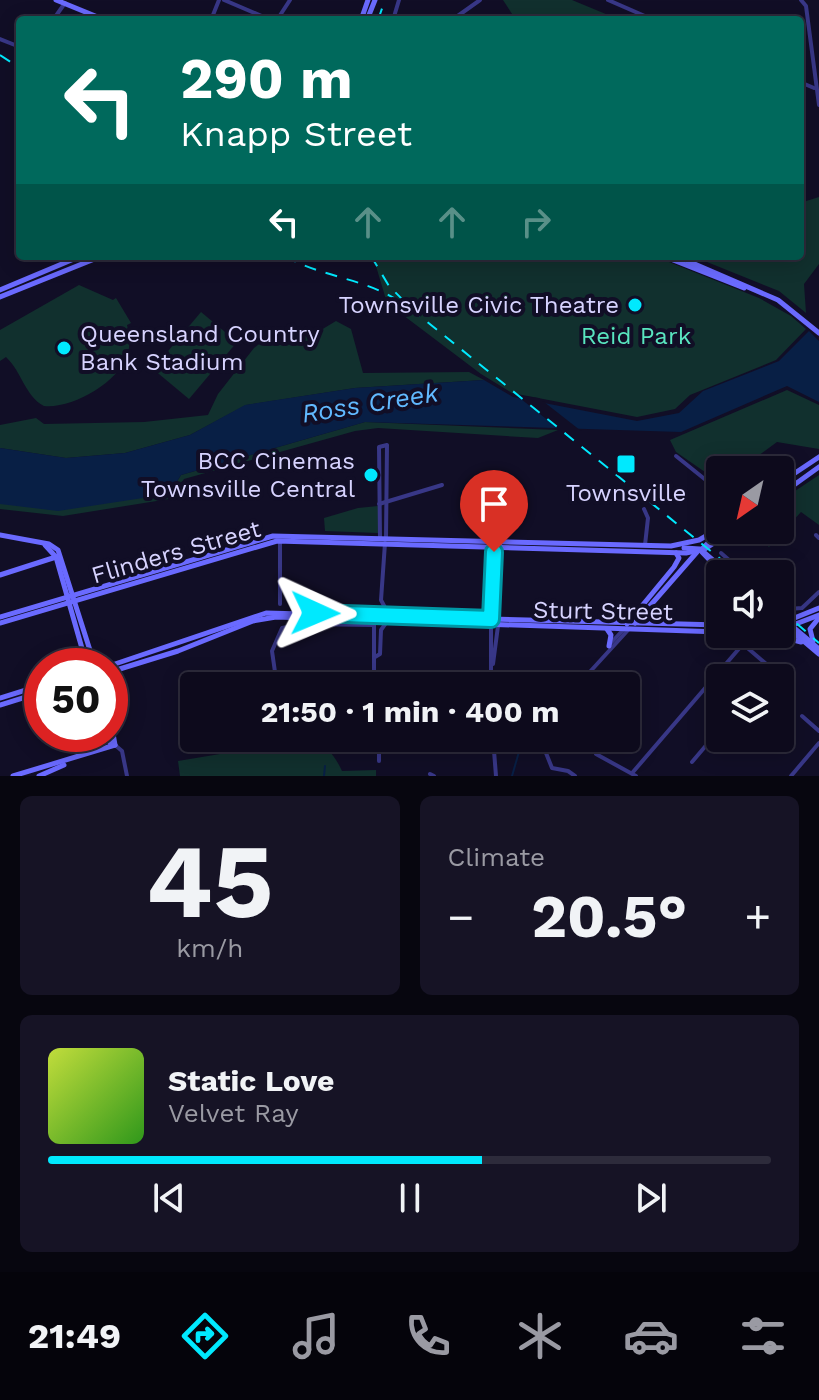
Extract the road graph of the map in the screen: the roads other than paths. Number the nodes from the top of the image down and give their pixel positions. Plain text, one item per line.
1 (56, 0) edge
2 (221, 0) edge
3 (480, 0) edge
4 (608, 0) edge
5 (801, 0) edge
6 (65, 3) junction
7 (56, 16) edge
8 (96, 16) edge
9 (261, 16) edge
10 (458, 16) edge
11 (645, 16) edge
12 (804, 84) edge
13 (814, 88) junction
14 (819, 105) edge
15 (82, 260) edge
16 (86, 260) edge
17 (674, 260) edge
18 (685, 260) edge
19 (0, 290) edge
20 (761, 292) junction
21 (0, 297) edge
22 (819, 333) edge
23 (676, 456) dead end
24 (819, 457) edge
25 (819, 467) edge
26 (794, 474) edge
27 (706, 480) edge
28 (442, 485) dead end
29 (794, 485) edge
30 (388, 502) junction
31 (379, 504) junction
32 (644, 509) dead end
33 (0, 535) edge
34 (706, 536) edge
35 (254, 540) junction
36 (280, 541) junction
37 (383, 541) junction
38 (497, 544) junction
39 (708, 544) edge
40 (645, 545) junction
41 (712, 545) joint
42 (664, 546) junction
43 (675, 553) junction
44 (701, 553) junction
45 (721, 553) dead end
46 (58, 556) junction
47 (709, 560) edge
48 (712, 560) edge
49 (713, 560) edge
50 (729, 560) edge
51 (0, 575) edge
52 (819, 592) edge
53 (71, 599) junction
54 (381, 600) junction
55 (280, 604) dead end
56 (491, 606) junction
57 (499, 606) junction
58 (819, 608) edge
59 (794, 609) edge
60 (646, 610) junction
61 (0, 617) edge
62 (819, 617) edge
63 (388, 618) junction
64 (794, 619) edge
65 (794, 621) edge
66 (374, 622) junction
67 (0, 623) edge
68 (495, 623) junction
69 (650, 624) junction
70 (706, 625) edge
71 (628, 626) junction
72 (605, 629) junction
73 (381, 630) junction
74 (706, 631) edge
75 (794, 631) edge
76 (794, 632) edge
77 (794, 641) edge
78 (809, 645) junction
79 (609, 646) junction
80 (83, 648) edge
81 (89, 648) edge
82 (740, 648) edge
83 (748, 648) edge
84 (819, 650) edge
85 (605, 653) junction
86 (375, 657) junction
87 (128, 659) edge
88 (766, 664) edge
89 (128, 666) edge
90 (275, 672) edge
91 (374, 672) edge
92 (491, 672) edge
93 (589, 672) edge
94 (24, 691) edge
95 (0, 698) edge
96 (24, 698) edge
97 (0, 705) edge
98 (802, 716) dead end
99 (819, 731) edge
100 (819, 743) edge
101 (706, 746) edge
102 (98, 752) edge
103 (121, 752) edge
104 (378, 752) edge
105 (494, 752) edge
106 (546, 752) edge
107 (596, 752) edge
108 (72, 761) junction
109 (379, 761) dead end
110 (692, 762) dead end
111 (634, 774) edge
112 (13, 776) edge
113 (39, 776) edge
114 (127, 776) edge
115 (496, 776) edge
116 (575, 776) edge
117 (791, 776) edge

1 - 6 main road
2 - 9 street
3 - 10 street
4 - 11 street
5 - 13 street
6 - 7 street
6 - 8 main road
12 - 13 street
13 - 14 street
15 - 19 main road
16 - 21 main road
17 - 20 main road
18 - 20 main road
20 - 22 main road
23 - 27 street
24 - 26 main road
25 - 29 main road
28 - 30 street
30 - 31 street
30 - 31 street
30 - 37 street
31 - 37 street
32 - 40 street
33 - 46 main road
34 - 42 main road, Flinders Street
35 - 36 main road
35 - 37 main road, Flinders Street
35 - 53 main road, Flinders Street
36 - 37 main road, Flinders Street
36 - 53 main road, Flinders Street
36 - 55 street
37 - 38 main road, Flinders Street
37 - 54 street
38 - 40 main road, Flinders Street
38 - 43 main road, Flinders Street
38 - 56 main road
38 - 57 main road
39 - 44 main road
40 - 42 main road, Flinders Street
41 - 44 main road
41 - 49 main road
42 - 44 main road
43 - 44 main road, Flinders Street
43 - 71 main road
44 - 47 main road
44 - 48 main road
44 - 60 main road
45 - 50 street
46 - 51 main road
46 - 53 main road
52 - 59 street
53 - 61 main road, Flinders Street
53 - 67 main road, Flinders Street
53 - 80 main road
53 - 81 main road
54 - 63 street
54 - 66 street
56 - 57 main road
56 - 68 main road
57 - 68 main road
58 - 64 main road
60 - 69 main road
60 - 71 main road
62 - 65 main road
62 - 84 main road
63 - 66 main road, Sturt Street
63 - 68 main road, Sturt Street
63 - 73 street
66 - 73 street
66 - 86 street
66 - 87 main road, Sturt Street
66 - 89 main road, Sturt Street
66 - 90 street
68 - 71 main road, Sturt Street
68 - 72 main road, Sturt Street
68 - 92 street
69 - 70 main road, Sturt Street
69 - 71 main road, Sturt Street
71 - 72 main road, Sturt Street
71 - 74 main road, Sturt Street
71 - 79 street
71 - 85 street
72 - 79 main road
73 - 86 street
75 - 84 main road
76 - 78 main road
77 - 78 main road
78 - 84 main road
79 - 85 street
82 - 111 street
83 - 88 street
85 - 93 street
86 - 91 street
94 - 95 main road
96 - 97 main road
98 - 99 street
100 - 117 street
101 - 110 street
102 - 108 main road
103 - 114 street
104 - 109 street
105 - 115 street
106 - 116 street
107 - 111 street
108 - 112 main road
108 - 113 main road

